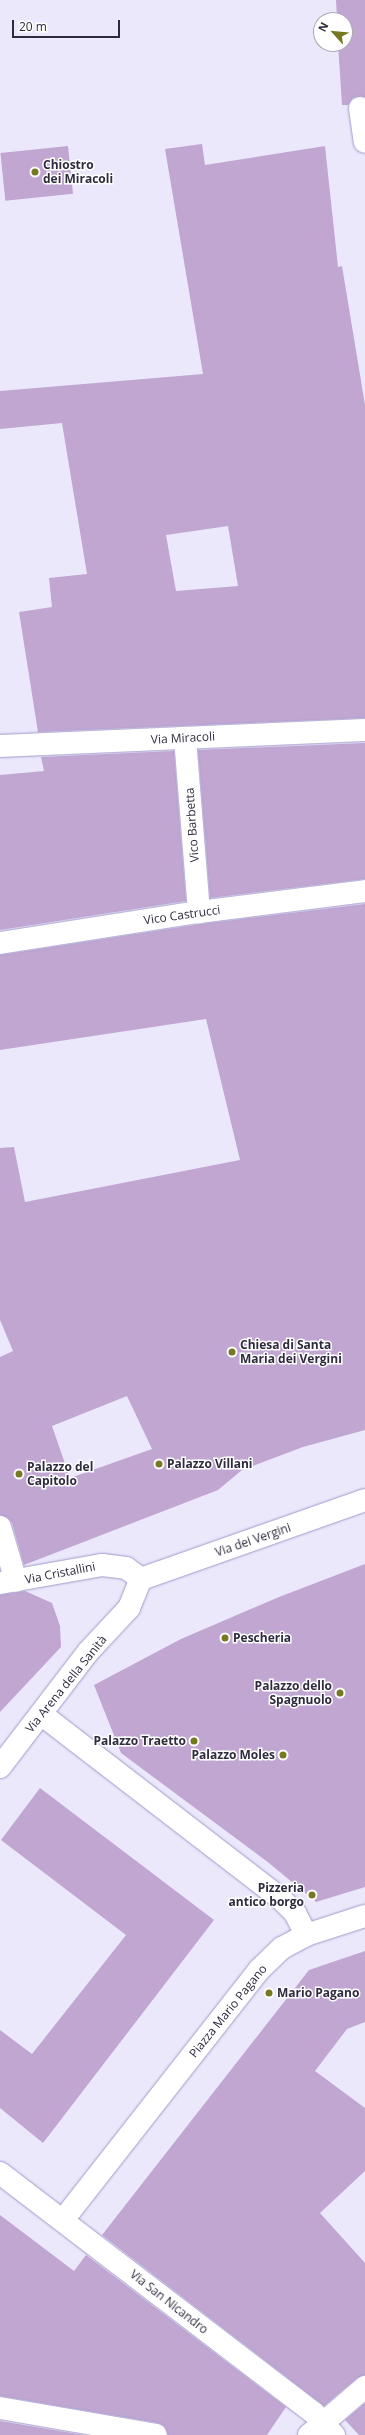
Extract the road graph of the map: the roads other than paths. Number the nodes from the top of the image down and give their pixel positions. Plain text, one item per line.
1 (360, 108) dead end
2 (365, 142) edge
3 (365, 730) edge
4 (186, 738) junction
5 (0, 746) edge
6 (365, 891) edge
7 (199, 912) junction
8 (0, 943) edge
9 (365, 1500) edge
10 (0, 1527) edge
11 (141, 1579) junction
12 (8, 1582) edge
13 (41, 1714) junction
14 (0, 1767) edge
15 (365, 1916) edge
16 (306, 1935) junction
17 (0, 2173) edge
18 (63, 2220) junction
19 (365, 2387) edge
20 (0, 2408) edge
21 (322, 2431) edge
22 (156, 2435) edge

1 - 2 street
3 - 4 street, Via Miracoli
4 - 5 street, Via Miracoli
4 - 7 street, Vico Barbetta
6 - 7 street, Vico Castrucci
7 - 8 street, Vico Castrucci
9 - 11 street, Via dei Vergini
10 - 12 street
11 - 12 street, Via Cristallini
11 - 13 street, Via Arena della Sanità
13 - 14 street, Via Arena della Sanità
13 - 16 street
15 - 16 street, Piazza Mario Pagano
16 - 18 street, Piazza Mario Pagano
17 - 18 street, Via San Nicandro
18 - 21 street, Via San Nicandro
19 - 21 street
20 - 22 street

